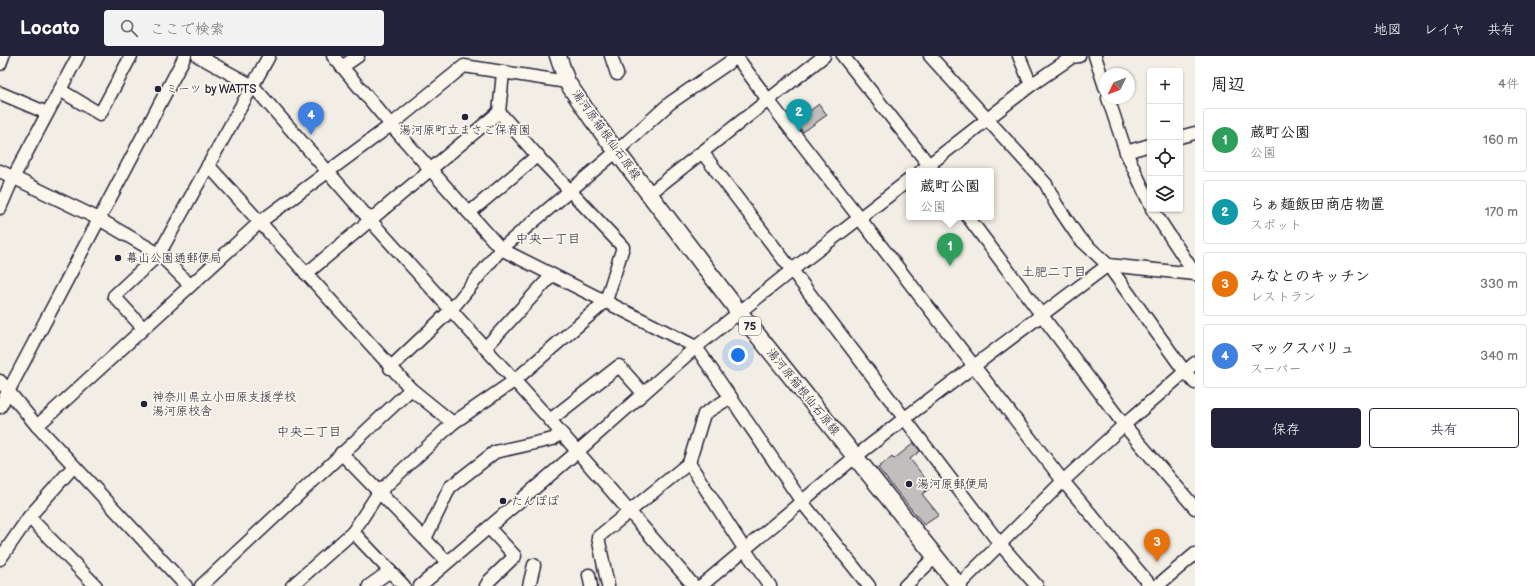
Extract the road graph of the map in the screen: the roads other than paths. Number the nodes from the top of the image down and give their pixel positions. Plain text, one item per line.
1 (3, 56) edge
2 (78, 56) edge
3 (131, 56) edge
4 (185, 56) edge
5 (198, 56) edge
6 (269, 56) edge
7 (333, 56) edge
8 (358, 56) edge
9 (558, 56) edge
10 (611, 56) edge
11 (824, 56) edge
12 (844, 56) edge
13 (930, 56) edge
14 (1019, 56) edge
15 (1079, 56) edge
16 (1095, 56) edge
17 (736, 57) edge
18 (0, 64) edge
19 (342, 67) junction
20 (1099, 69) edge
21 (503, 73) junction
22 (616, 74) dead end
23 (567, 82) junction
24 (1031, 85) junction
25 (253, 86) junction
26 (60, 90) junction
27 (0, 93) edge
28 (768, 100) junction
29 (1110, 104) edge
30 (499, 112) junction
31 (48, 113) junction
32 (987, 119) junction
33 (391, 125) junction
34 (1195, 133) edge
35 (1183, 136) edge
36 (1147, 146) edge
37 (617, 151) junction
38 (702, 152) junction
39 (1126, 152) junction
40 (538, 156) junction
41 (208, 165) junction
42 (927, 168) edge
43 (929, 168) edge
44 (430, 169) junction
45 (0, 171) edge
46 (328, 172) junction
47 (13, 178) junction
48 (906, 182) edge
49 (570, 190) junction
50 (649, 194) junction
51 (1147, 198) edge
52 (0, 208) edge
53 (1154, 212) edge
54 (469, 213) junction
55 (860, 218) junction
56 (99, 219) junction
57 (370, 220) junction
58 (970, 220) edge
59 (260, 222) junction
60 (501, 249) junction
61 (159, 254) junction
62 (1108, 265) junction
63 (792, 270) junction
64 (306, 274) junction
65 (1195, 274) edge
66 (552, 275) junction
67 (190, 285) junction
68 (606, 301) junction
69 (451, 310) junction
70 (739, 312) junction
71 (1042, 315) junction
72 (143, 328) junction
73 (696, 347) junction
74 (485, 348) junction
75 (1195, 363) edge
76 (974, 366) junction
77 (390, 368) junction
78 (1185, 372) junction
79 (0, 381) edge
80 (514, 381) junction
81 (1195, 383) edge
82 (411, 389) junction
83 (8, 392) junction
84 (643, 393) junction
85 (731, 397) junction
86 (0, 407) edge
87 (905, 418) junction
88 (550, 420) junction
89 (453, 423) junction
90 (1124, 425) junction
91 (37, 426) junction
92 (560, 432) junction
93 (577, 452) junction
94 (342, 453) junction
95 (855, 457) junction
96 (688, 463) junction
97 (74, 466) junction
98 (1063, 481) junction
99 (379, 492) junction
100 (802, 502) junction
101 (1195, 508) edge
102 (629, 511) junction
103 (29, 517) junction
104 (489, 528) junction
105 (353, 532) junction
106 (425, 539) junction
107 (1000, 544) junction
108 (745, 550) junction
109 (1195, 554) edge
110 (935, 557) junction
111 (0, 559) edge
112 (447, 562) junction
113 (534, 565) dead end
114 (390, 571) junction
115 (96, 586) edge
116 (185, 586) edge
117 (200, 586) edge
118 (292, 586) edge
119 (369, 586) edge
120 (404, 586) edge
121 (420, 586) edge
122 (486, 586) edge
123 (529, 586) edge
124 (608, 586) edge
125 (694, 586) edge
126 (701, 586) edge
127 (770, 586) edge
128 (869, 586) edge
129 (905, 586) edge
130 (958, 586) edge
131 (1037, 586) edge
132 (1151, 586) edge
133 (1157, 586) edge

1 - 18 street
2 - 26 street
3 - 26 street
4 - 56 street
5 - 25 street
6 - 25 street
7 - 19 street
8 - 19 street
9 - 23 main road, 湯河原箱根仙石原線 / 75
10 - 22 street
11 - 28 street
12 - 42 street
13 - 32 street
14 - 24 street
15 - 24 street
16 - 20 street
17 - 28 street
17 - 37 street
19 - 33 street
21 - 23 street
21 - 30 street
21 - 33 street
23 - 37 main road, 湯河原箱根仙石原線 / 75
24 - 32 street
25 - 41 street
25 - 46 street
26 - 31 street
27 - 31 street
28 - 38 street
28 - 55 street
29 - 39 street
30 - 40 street
30 - 44 street
31 - 47 street
32 - 43 street
32 - 62 street
33 - 44 street
33 - 46 street
34 - 35 street
36 - 39 street
37 - 49 street
37 - 50 main road, 湯河原箱根仙石原線 / 75
38 - 50 street
38 - 63 street
39 - 51 street
40 - 49 street
40 - 54 street
41 - 59 street
41 - 61 street
44 - 54 street
44 - 57 street
45 - 47 street
46 - 57 street
46 - 59 street
47 - 52 street
47 - 56 street
48 - 55 street
49 - 60 street
49 - 68 street
50 - 70 main road, 湯河原箱根仙石原線 / 75
53 - 65 street
54 - 60 street
55 - 63 street
55 - 76 street
56 - 61 street
56 - 83 street
57 - 64 street
57 - 69 street
58 - 71 street
59 - 64 street
59 - 67 street
60 - 66 street
60 - 69 street
61 - 67 street
61 - 72 street
62 - 65 street
62 - 71 street
62 - 78 street
63 - 70 street
63 - 87 street
64 - 77 street
66 - 68 street
66 - 74 street
67 - 72 street
68 - 73 street
68 - 80 street
69 - 74 street
69 - 77 street
70 - 73 street
70 - 95 main road, 湯河原箱根仙石原線 / 75
71 - 76 street
71 - 90 street
72 - 91 street
73 - 84 street
73 - 85 street
74 - 80 street
75 - 78 street
76 - 87 street
76 - 98 street
77 - 82 street
78 - 81 street
78 - 90 street
79 - 83 street
80 - 88 street
80 - 89 street
82 - 89 street
82 - 94 street
83 - 86 street
83 - 91 street
84 - 88 street
84 - 93 street
85 - 96 street
85 - 100 street
87 - 95 street
87 - 107 street
88 - 92 street
89 - 99 street
90 - 98 street
90 - 101 street
91 - 97 street
92 - 93 street
92 - 106 street
93 - 102 street
93 - 104 street
94 - 99 street
94 - 117 street
95 - 100 street
95 - 110 main road, 湯河原箱根仙石原線 / 75
96 - 102 street
96 - 108 street
97 - 103 street
97 - 116 street
98 - 107 street
98 - 132 street
99 - 105 street
99 - 106 street
100 - 108 street
100 - 128 street
102 - 124 street
102 - 125 street
103 - 111 street
103 - 115 street
104 - 112 street
104 - 122 street
105 - 114 street
105 - 118 street
106 - 112 street
107 - 130 street
107 - 131 street
108 - 126 street
108 - 127 street
109 - 133 street
110 - 129 street
110 - 130 main road, 湯河原箱根仙石原線 / 75
112 - 121 street
113 - 123 street
114 - 119 street
114 - 120 street

